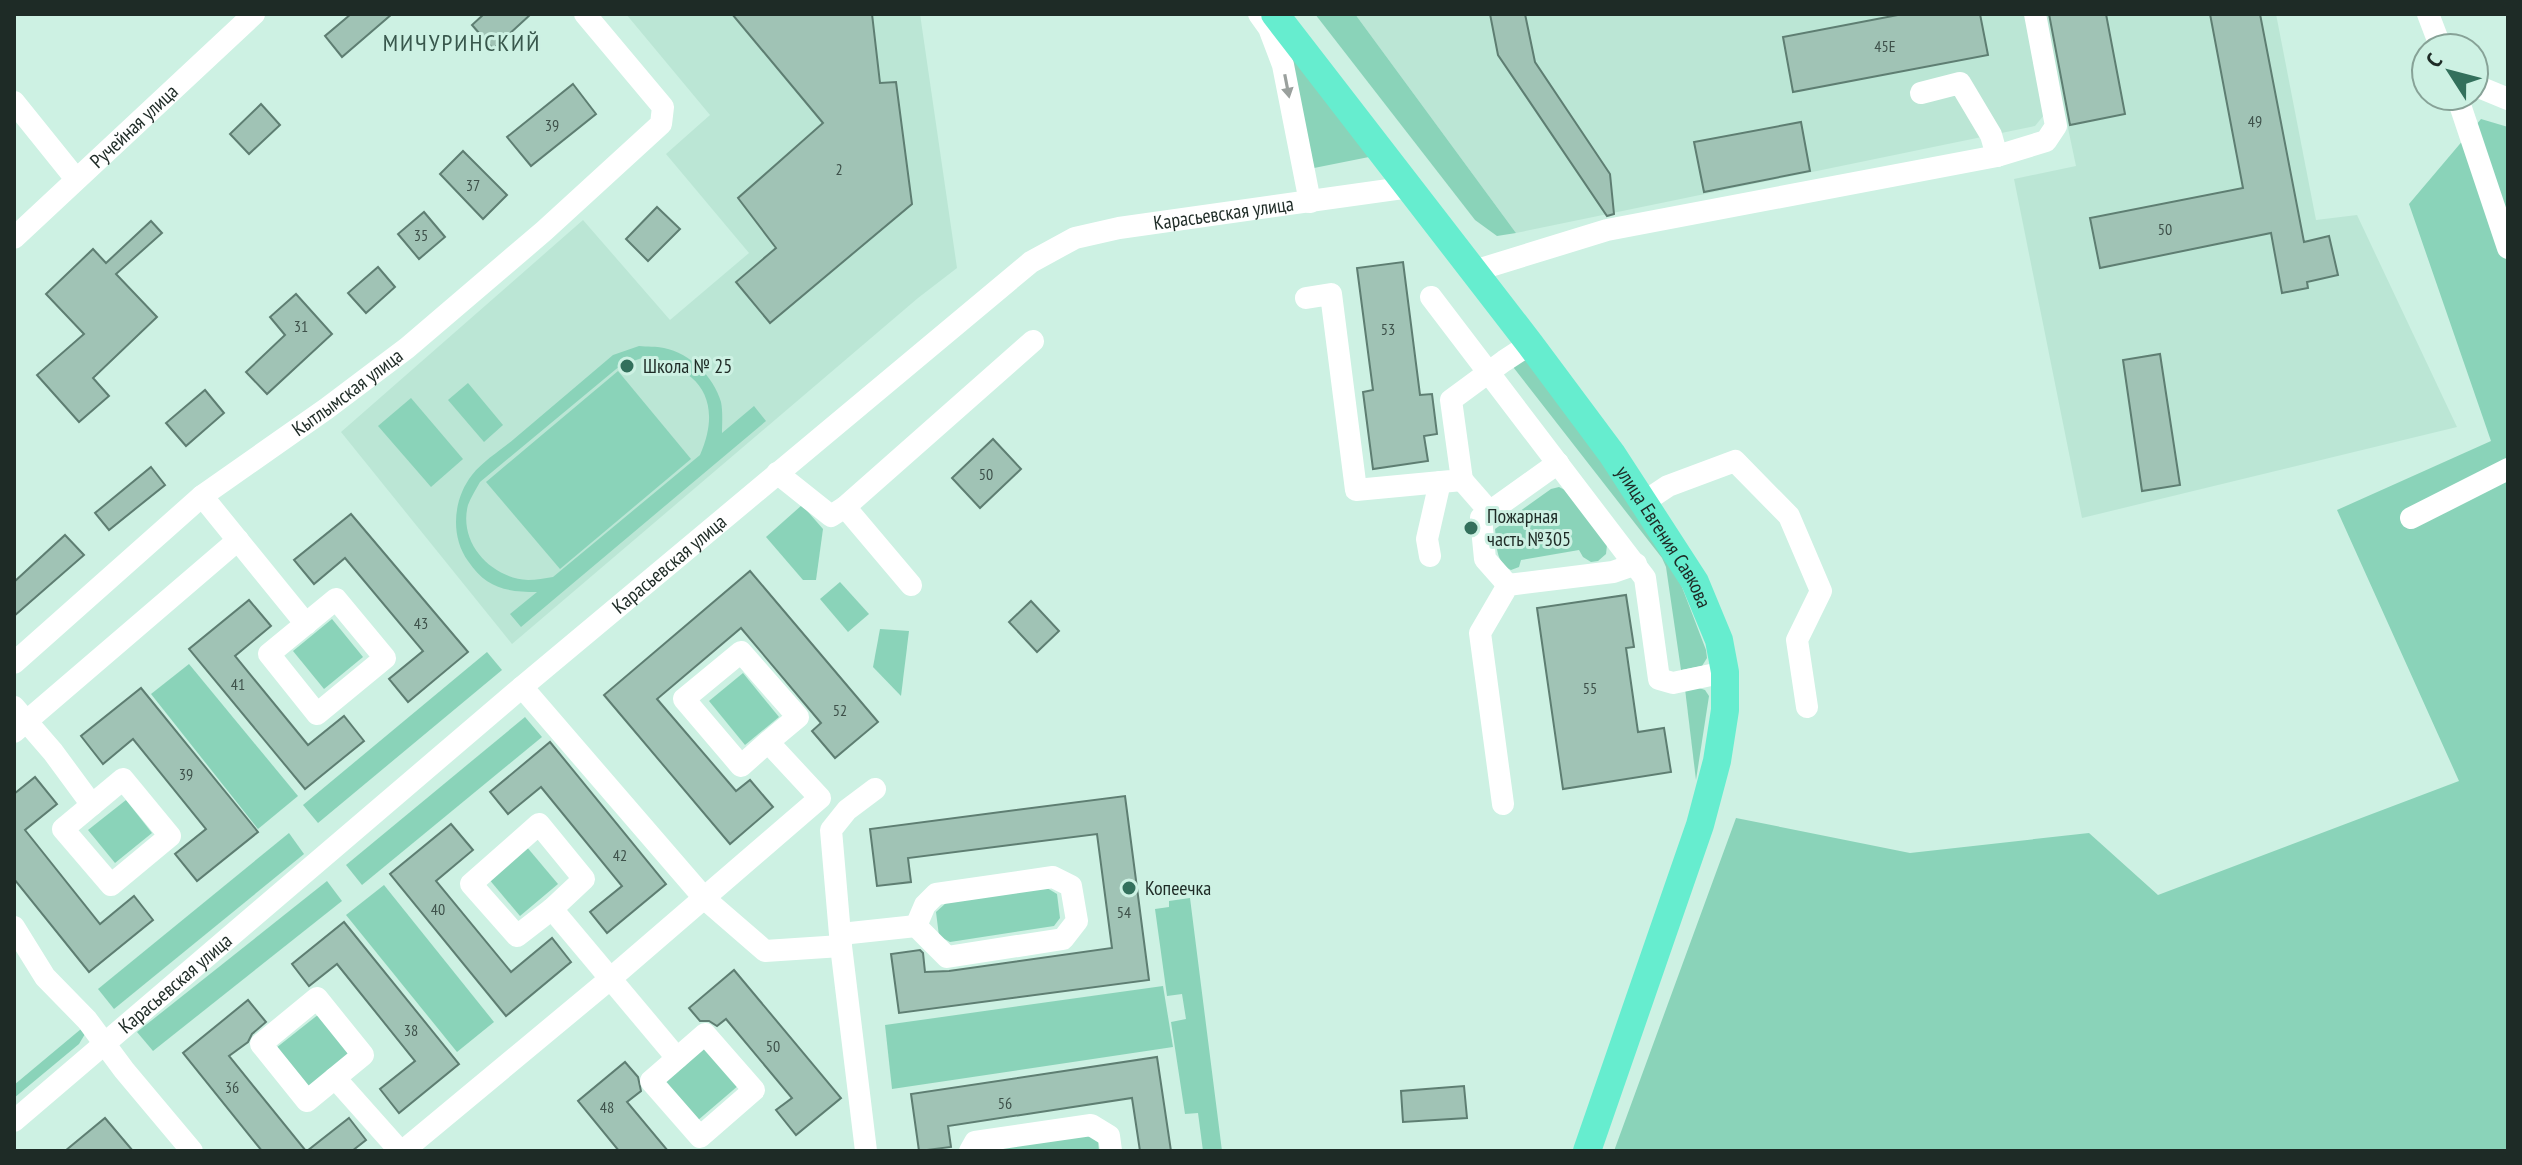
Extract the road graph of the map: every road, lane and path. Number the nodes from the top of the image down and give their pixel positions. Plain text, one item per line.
1 (254, 14) edge
2 (585, 14) edge
3 (1259, 14) edge
4 (1275, 14) edge
5 (2035, 14) edge
6 (1921, 93) dead end
7 (14, 102) edge
8 (2462, 112) edge
9 (1997, 156) junction
10 (76, 179) junction
11 (1410, 187) junction
12 (1310, 202) junction
13 (14, 238) edge
14 (2508, 248) edge
15 (1474, 271) junction
16 (1431, 297) dead end
17 (1306, 298) dead end
18 (1033, 341) dead end
19 (1530, 344) junction
20 (1488, 373) junction
21 (1558, 463) junction
22 (2508, 469) edge
23 (777, 473) junction
24 (1451, 481) junction
25 (202, 496) junction
26 (1644, 502) junction
27 (845, 507) junction
28 (1490, 512) junction
29 (2411, 518) dead end
30 (238, 540) junction
31 (1430, 556) dead end
32 (1636, 564) junction
33 (911, 585) dead end
34 (1508, 585) junction
35 (306, 624) junction
36 (14, 663) edge
37 (1725, 672) junction
38 (522, 687) junction
39 (1807, 707) dead end
40 (18, 720) edge
41 (768, 742) junction
42 (875, 789) dead end
43 (1503, 804) dead end
44 (92, 805) junction
45 (705, 899) junction
46 (552, 909) junction
47 (916, 926) junction
48 (14, 927) edge
49 (841, 940) junction
50 (610, 979) junction
51 (105, 1044) junction
52 (677, 1058) junction
53 (335, 1078) junction
54 (14, 1121) edge
55 (192, 1151) edge
56 (402, 1151) edge
57 (866, 1151) edge
58 (970, 1151) edge
59 (1111, 1151) edge
60 (1587, 1151) edge

1 - 10 street, Ручейная улица
2 - 25 street, Кытлымская улица
3 -> 12 street
4 - 11 main road, улица Евгения Савкова
5 - 9 street
6 - 9 street
7 - 10 street
8 - 14 street
9 - 15 street
10 - 13 street, Ручейная улица
11 - 12 street, Карасьевская улица
11 - 15 main road, улица Евгения Савкова
12 - 23 street, Карасьевская улица
15 - 19 main road, улица Евгения Савкова
16 - 20 street
17 - 24 street
18 - 27 street
19 - 20 street
19 - 26 main road, улица Евгения Савкова
20 - 21 street
20 - 24 street
21 - 28 street
21 - 32 street
22 - 29 street
23 - 27 street
23 - 38 street, Карасьевская улица
24 - 28 street
24 - 31 street
25 - 30 street
25 - 36 street, Кытлымская улица
26 - 37 main road, улица Евгения Савкова
26 - 39 street
27 - 33 street
28 - 34 street
30 - 35 street
30 - 40 street
32 - 34 street
32 - 37 street
34 - 43 street
35 - 35 street
37 - 60 main road, улица Евгения Савкова
38 - 45 street
38 - 51 street, Карасьевская улица
40 - 44 street
41 - 41 street
41 - 45 street
42 - 49 street
44 - 44 street
45 - 49 street
45 - 50 street
46 - 46 street
46 - 50 street
47 - 47 street
47 - 49 street
48 - 51 street
49 - 57 street
50 - 52 street
50 - 56 street
51 - 54 street, Карасьевская улица
51 - 55 street
52 - 52 street
53 - 53 street
53 - 56 street
58 - 59 street

